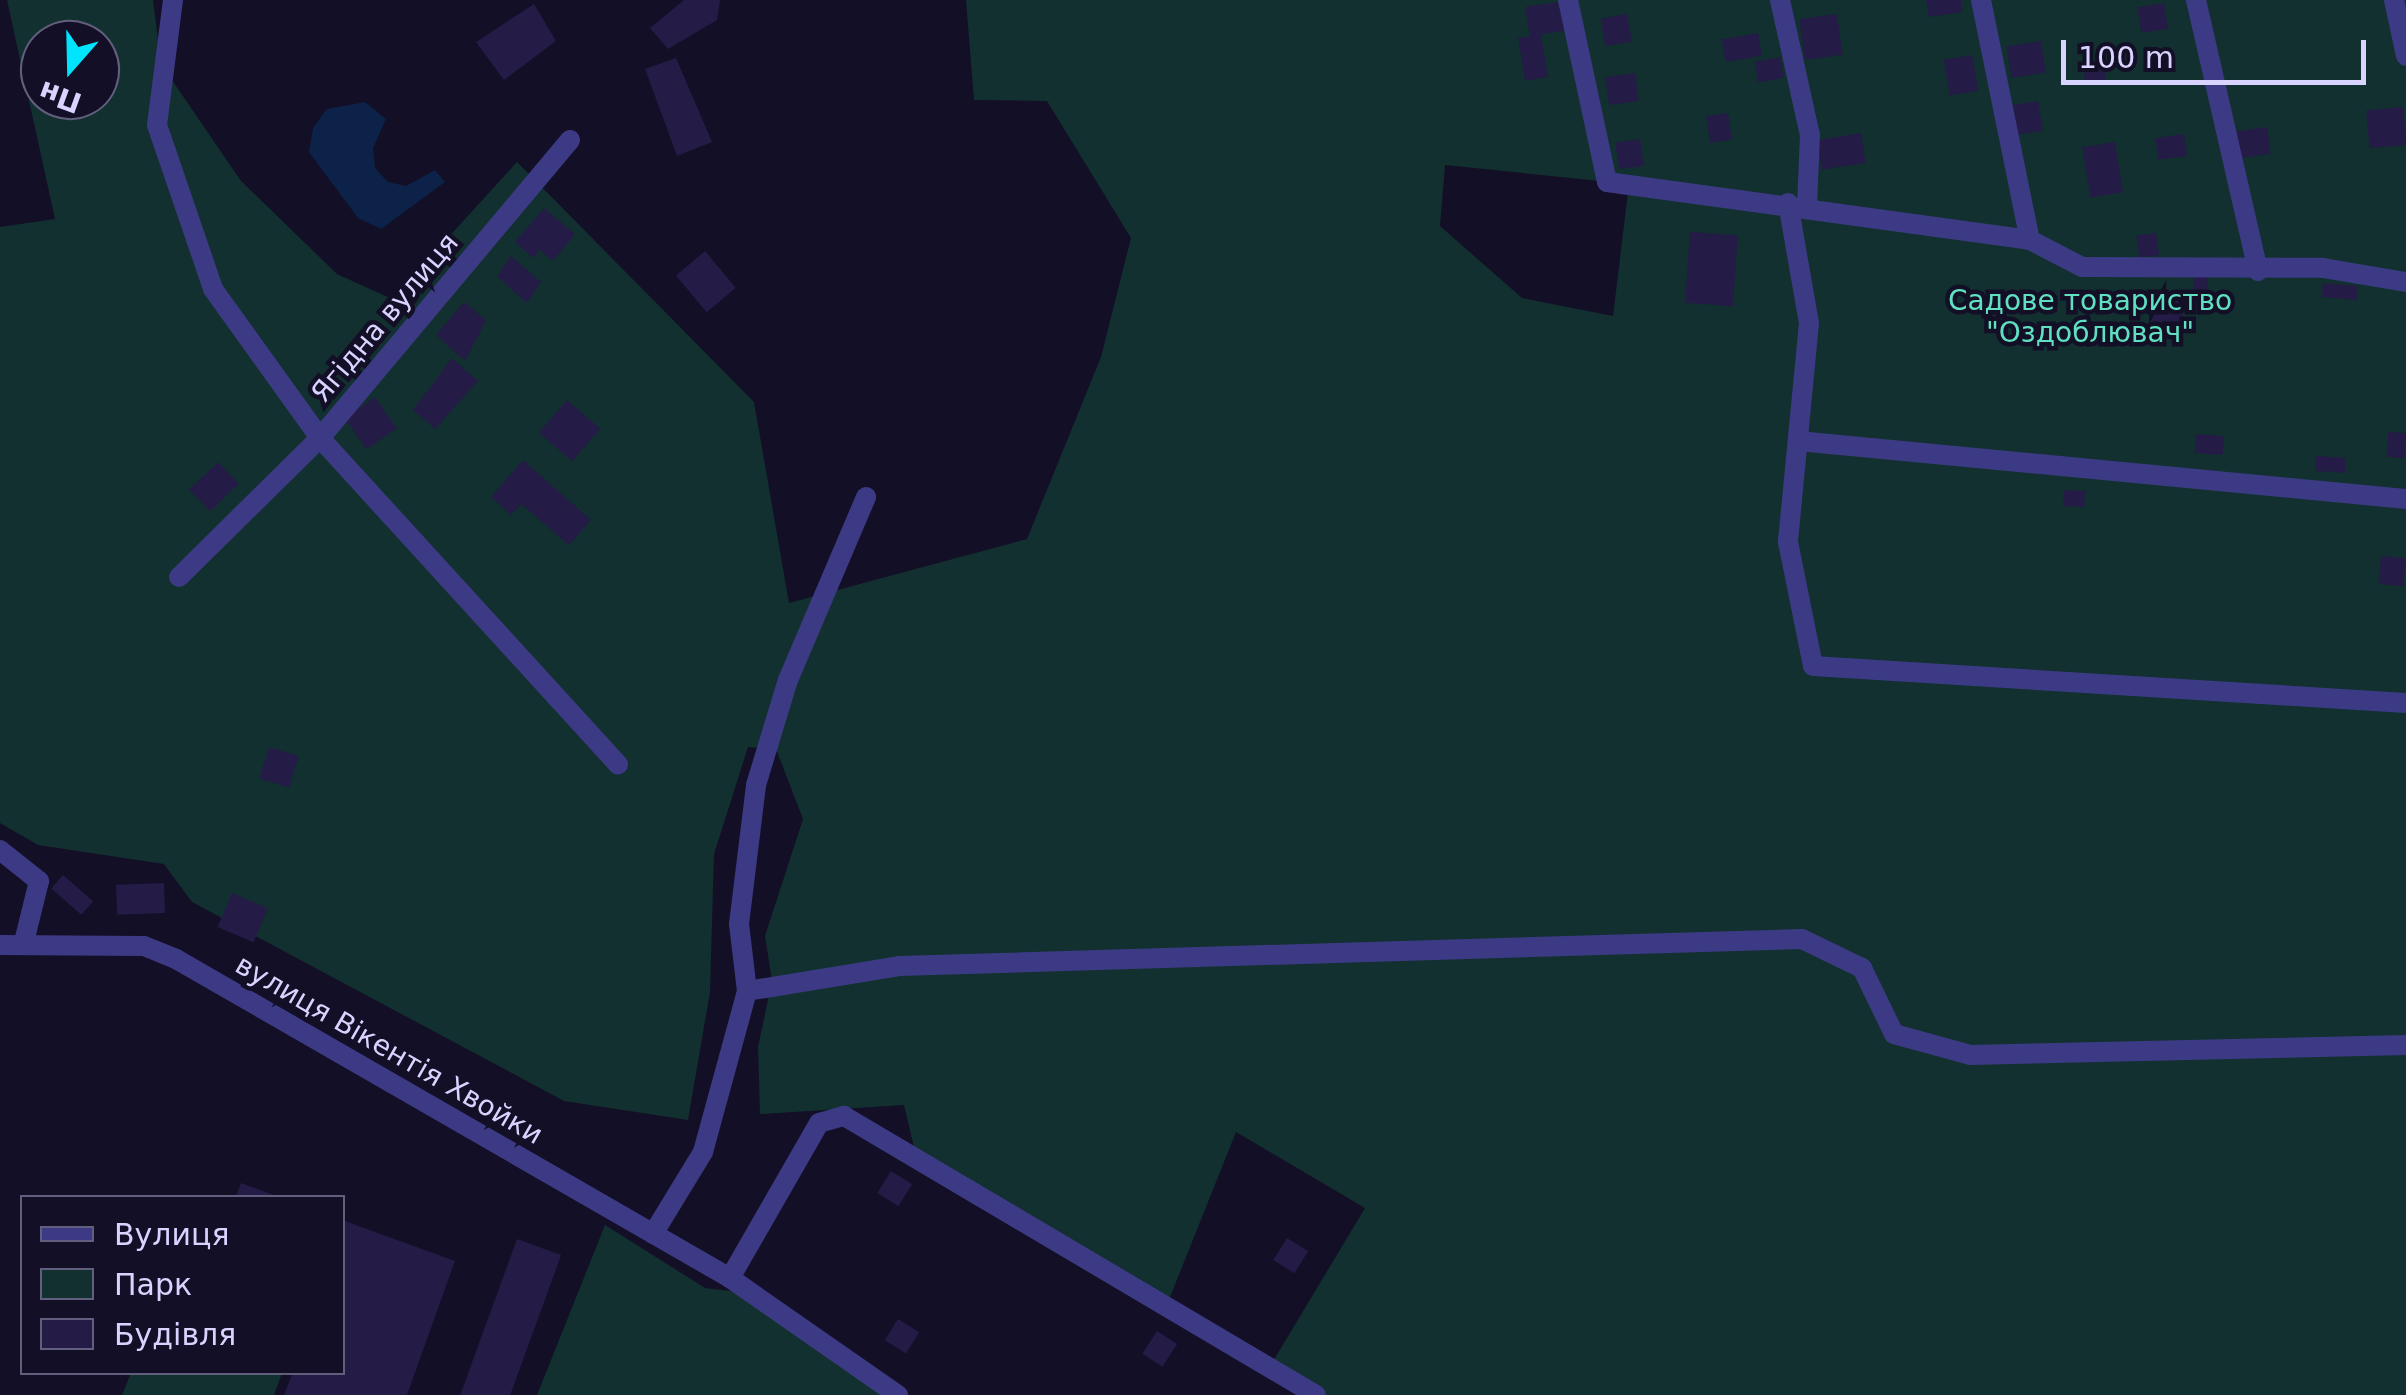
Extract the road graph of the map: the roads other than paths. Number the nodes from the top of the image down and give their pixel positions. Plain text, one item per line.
1 (173, 0) edge
2 (1568, 0) edge
3 (1780, 0) edge
4 (1981, 0) edge
5 (2196, 0) edge
6 (2394, 0) edge
7 (2406, 56) edge
8 (570, 140) dead end
9 (1798, 204) junction
10 (2030, 240) junction
11 (2258, 271) junction
12 (2406, 282) edge
13 (320, 438) junction
14 (1798, 441) junction
15 (866, 497) dead end
16 (2406, 499) edge
17 (179, 577) dead end
18 (2406, 703) edge
19 (618, 764) dead end
20 (0, 850) edge
21 (24, 942) junction
22 (0, 944) edge
23 (747, 992) junction
24 (2406, 1044) edge
25 (653, 1234) junction
26 (730, 1278) junction
27 (898, 1395) edge
28 (1316, 1395) edge

1 - 13 street, Ягідна вулиця
2 - 9 street
3 - 9 street
4 - 10 street
5 - 11 street
6 - 7 street
8 - 13 street, Ягідна вулиця
9 - 10 street
9 - 14 street
10 - 11 street
11 - 12 street
13 - 17 street
13 - 19 street
14 - 16 street
14 - 18 street
15 - 23 street
20 - 21 street
21 - 22 street, вулиця Вікентія Хвойки
21 - 25 street, вулиця Вікентія Хвойки
23 - 24 street
23 - 25 street
25 - 26 street, вулиця Вікентія Хвойки
26 - 27 street, вулиця Вікентія Хвойки
26 - 28 street

